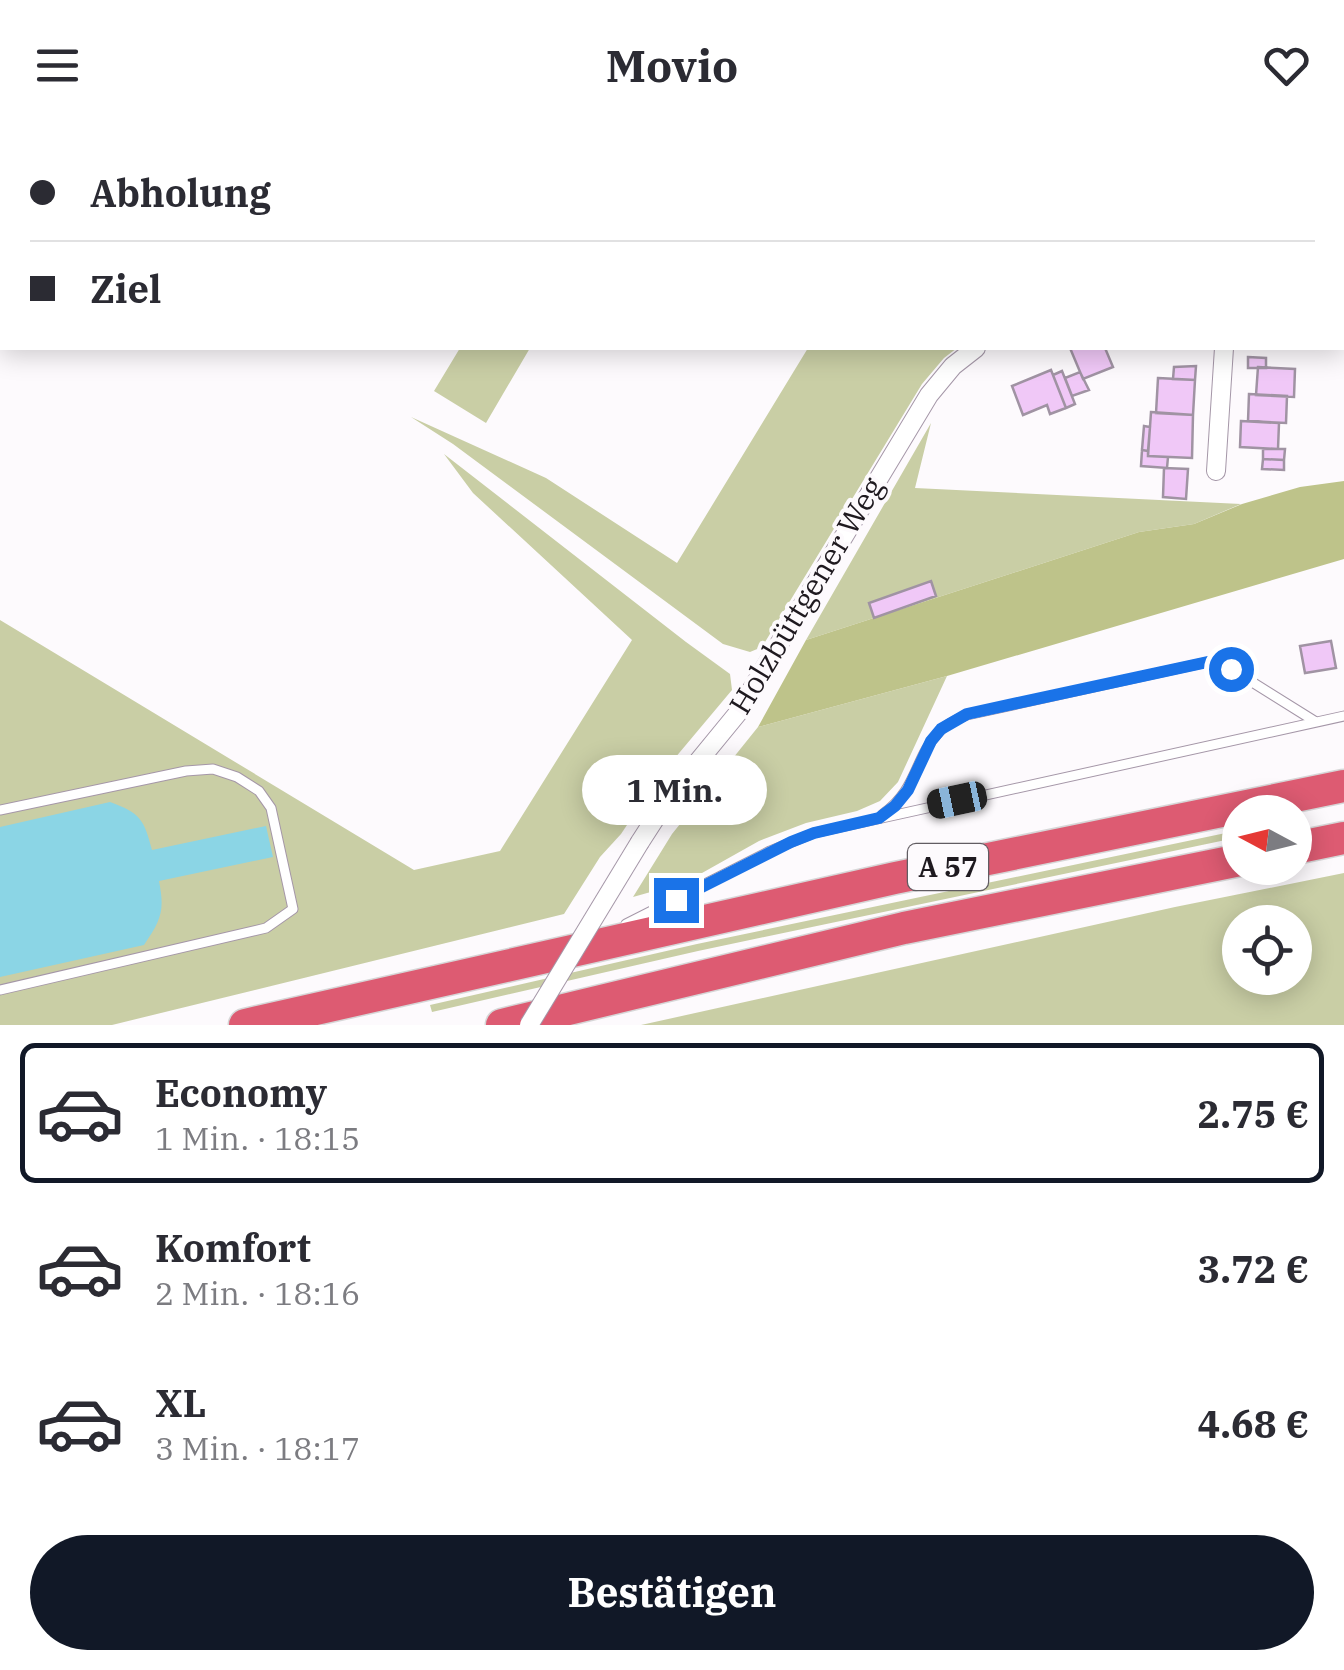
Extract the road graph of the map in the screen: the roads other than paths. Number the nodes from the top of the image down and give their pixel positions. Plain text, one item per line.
1 (973, 350) edge
2 (1224, 350) edge
3 (1216, 471) dead end
4 (1344, 716) edge
5 (1316, 722) junction
6 (1344, 786) edge
7 (0, 810) edge
8 (879, 818) junction
9 (1344, 838) edge
10 (1312, 845) edge
11 (1222, 864) edge
12 (554, 954) junction
13 (0, 990) edge
14 (245, 1025) edge
15 (502, 1025) edge
16 (529, 1025) edge

1 - 16 street, Holzbüttgener Weg, bridge
2 - 3 street
4 - 5 lane
5 - 8 lane
5 - 8 lane
6 - 12 highway, A 57
7 - 13 lane
8 - 12 lane
9 - 10 highway
11 - 15 highway, A 57
12 - 14 highway, A 57

